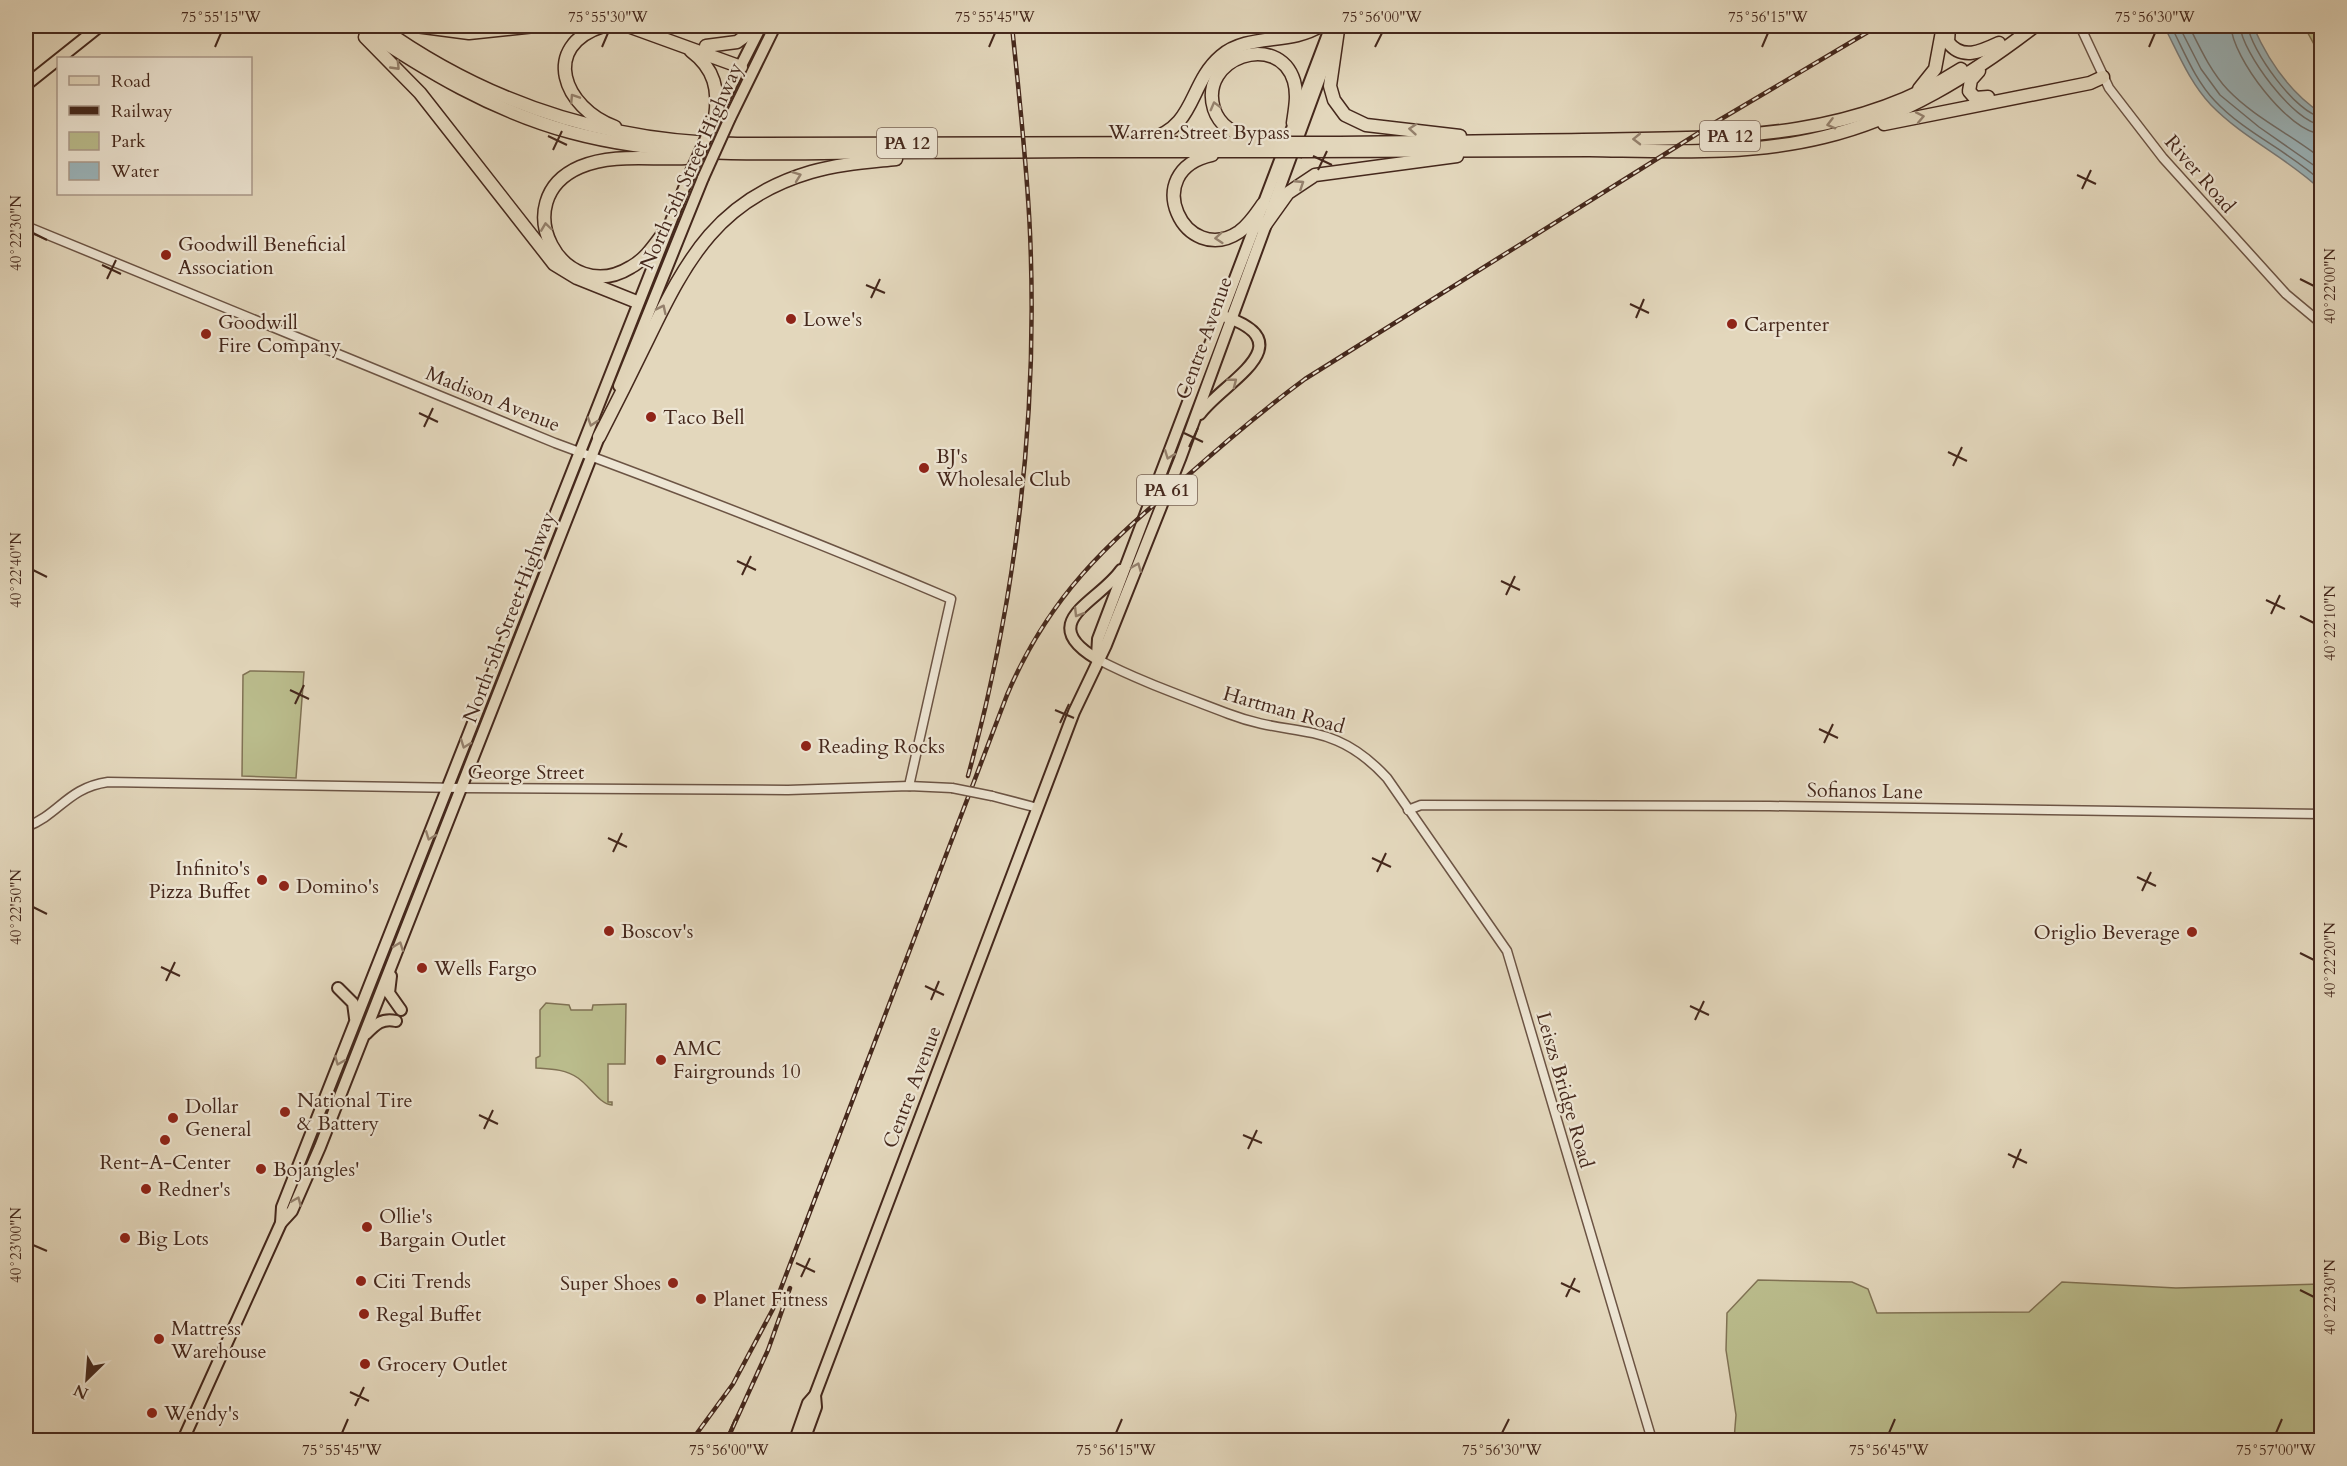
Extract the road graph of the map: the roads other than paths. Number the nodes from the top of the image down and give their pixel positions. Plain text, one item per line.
1 (100, 26) edge
2 (353, 26) edge
3 (360, 26) edge
4 (379, 26) edge
5 (416, 26) edge
6 (535, 26) edge
7 (603, 26) edge
8 (628, 26) edge
9 (652, 26) edge
10 (760, 26) edge
11 (775, 26) edge
12 (1320, 26) edge
13 (1943, 26) edge
14 (1949, 26) edge
15 (2021, 26) edge
16 (2035, 26) edge
17 (2080, 26) edge
18 (1335, 27) edge
19 (1999, 43) junction
20 (706, 46) junction
21 (685, 47) junction
22 (61, 57) edge
23 (57, 60) edge
24 (1990, 60) junction
25 (746, 65) junction
26 (2103, 77) junction
27 (26, 85) edge
28 (1906, 98) junction
29 (715, 118) junction
30 (1293, 123) junction
31 (1842, 132) junction
32 (641, 137) junction
33 (1137, 143) junction
34 (1546, 145) junction
35 (1489, 146) junction
36 (1276, 147) junction
37 (1229, 151) junction
38 (975, 152) junction
39 (737, 153) junction
40 (1263, 204) junction
41 (26, 225) edge
42 (1263, 228) junction
43 (665, 231) junction
44 (637, 302) junction
45 (652, 302) junction
46 (1226, 317) junction
47 (2322, 324) edge
48 (1193, 424) junction
49 (599, 437) junction
50 (587, 454) junction
51 (1131, 555) junction
52 (1097, 659) junction
53 (1387, 778) joint
54 (909, 786) junction
55 (448, 788) junction
56 (461, 789) junction
57 (1038, 808) junction
58 (1408, 810) junction
59 (2322, 814) edge
60 (26, 827) edge
61 (391, 967) junction
62 (374, 974) junction
63 (338, 988) dead end
64 (350, 991) dead end
65 (355, 1021) junction
66 (362, 1038) junction
67 (281, 1223) junction
68 (815, 1395) junction
69 (183, 1440) edge
70 (795, 1440) edge
71 (804, 1440) edge
72 (1652, 1440) edge

1 - 22 main road
2 -> 44 highway
3 - 39 highway, Warren Street Bypass / PA 12
4 - 32 highway, Warren Street Bypass / PA 12
5 - 6 highway
32 -> 7 highway
8 - 21 highway
9 - 20 highway
10 - 20 highway
10 - 25 main road, North 5th Street Highway
11 - 25 main road, North 5th Street Highway
12 - 33 highway
13 - 28 highway
14 - 19 highway
15 - 19 highway, Warren Street Bypass / PA 12
16 - 24 highway, Warren Street Bypass / PA 12
17 - 26 street, River Road
18 - 30 main road, Centre Avenue / PA 61
35 -> 18 highway
18 - 42 main road, Centre Avenue / PA 61
19 - 28 highway, Warren Street Bypass / PA 12
20 - 25 highway
21 - 25 highway
21 - 29 highway
23 - 27 main road
24 - 26 highway
24 - 31 highway, Warren Street Bypass / PA 12
25 - 29 main road, North 5th Street Highway
25 - 45 main road, North 5th Street Highway, bridge
31 -> 26 highway
26 - 47 street, River Road
28 -> 34 highway, Warren Street Bypass / PA 12
29 - 43 main road, North 5th Street Highway, bridge
36 -> 30 highway
30 - 40 main road, Centre Avenue / PA 61
31 - 34 highway, Warren Street Bypass / PA 12
32 - 33 highway, Warren Street Bypass / PA 12
33 - 36 highway, Warren Street Bypass / PA 12
34 - 35 highway, Warren Street Bypass / PA 12
35 - 36 highway, Warren Street Bypass / PA 12, bridge
42 -> 35 highway
36 - 37 highway, Warren Street Bypass / PA 12
37 - 38 highway, Warren Street Bypass / PA 12
40 -> 37 highway
38 - 39 highway, Warren Street Bypass / PA 12
49 -> 38 highway
43 -> 39 highway
40 - 46 main road, Centre Avenue / PA 61
41 - 50 street, Madison Avenue
42 - 46 main road, Centre Avenue / PA 61
43 - 44 main road, North 5th Street Highway
44 - 45 main road
44 -> 50 main road, North 5th Street Highway
45 - 49 main road, North 5th Street Highway
46 - 48 main road, Centre Avenue / PA 61
48 -> 46 main road
46 -> 51 main road, Centre Avenue / PA 61
52 -> 48 main road, Centre Avenue / PA 61
49 - 50 main road, North 5th Street Highway
50 - 54 street, Madison Avenue
50 -> 55 main road, North 5th Street Highway
50 - 56 main road, North 5th Street Highway
51 - 52 main road, Centre Avenue / PA 61
51 -> 52 main road
52 - 53 street, Hartman Road
52 - 57 main road, Centre Avenue / PA 61
53 - 58 street, Leiszs Bridge Road
54 - 56 street, George Street
54 - 57 street, George Street, bridge
55 - 56 street, George Street
55 - 60 street, George Street
55 -> 62 main road, North 5th Street Highway
61 -> 56 main road, North 5th Street Highway
57 - 68 main road, Centre Avenue / PA 61
58 - 59 street, Sofianos Lane
58 - 72 street, Leiszs Bridge Road
61 - 66 main road, North 5th Street Highway
61 - 66 main road
62 - 64 main road
62 - 65 main road, North 5th Street Highway
63 - 65 main road
65 -> 67 main road, North 5th Street Highway
67 -> 66 main road, North 5th Street Highway
67 - 69 main road, North 5th Street Highway
68 - 70 main road, Centre Avenue / PA 61
68 - 71 main road, Centre Avenue / PA 61

